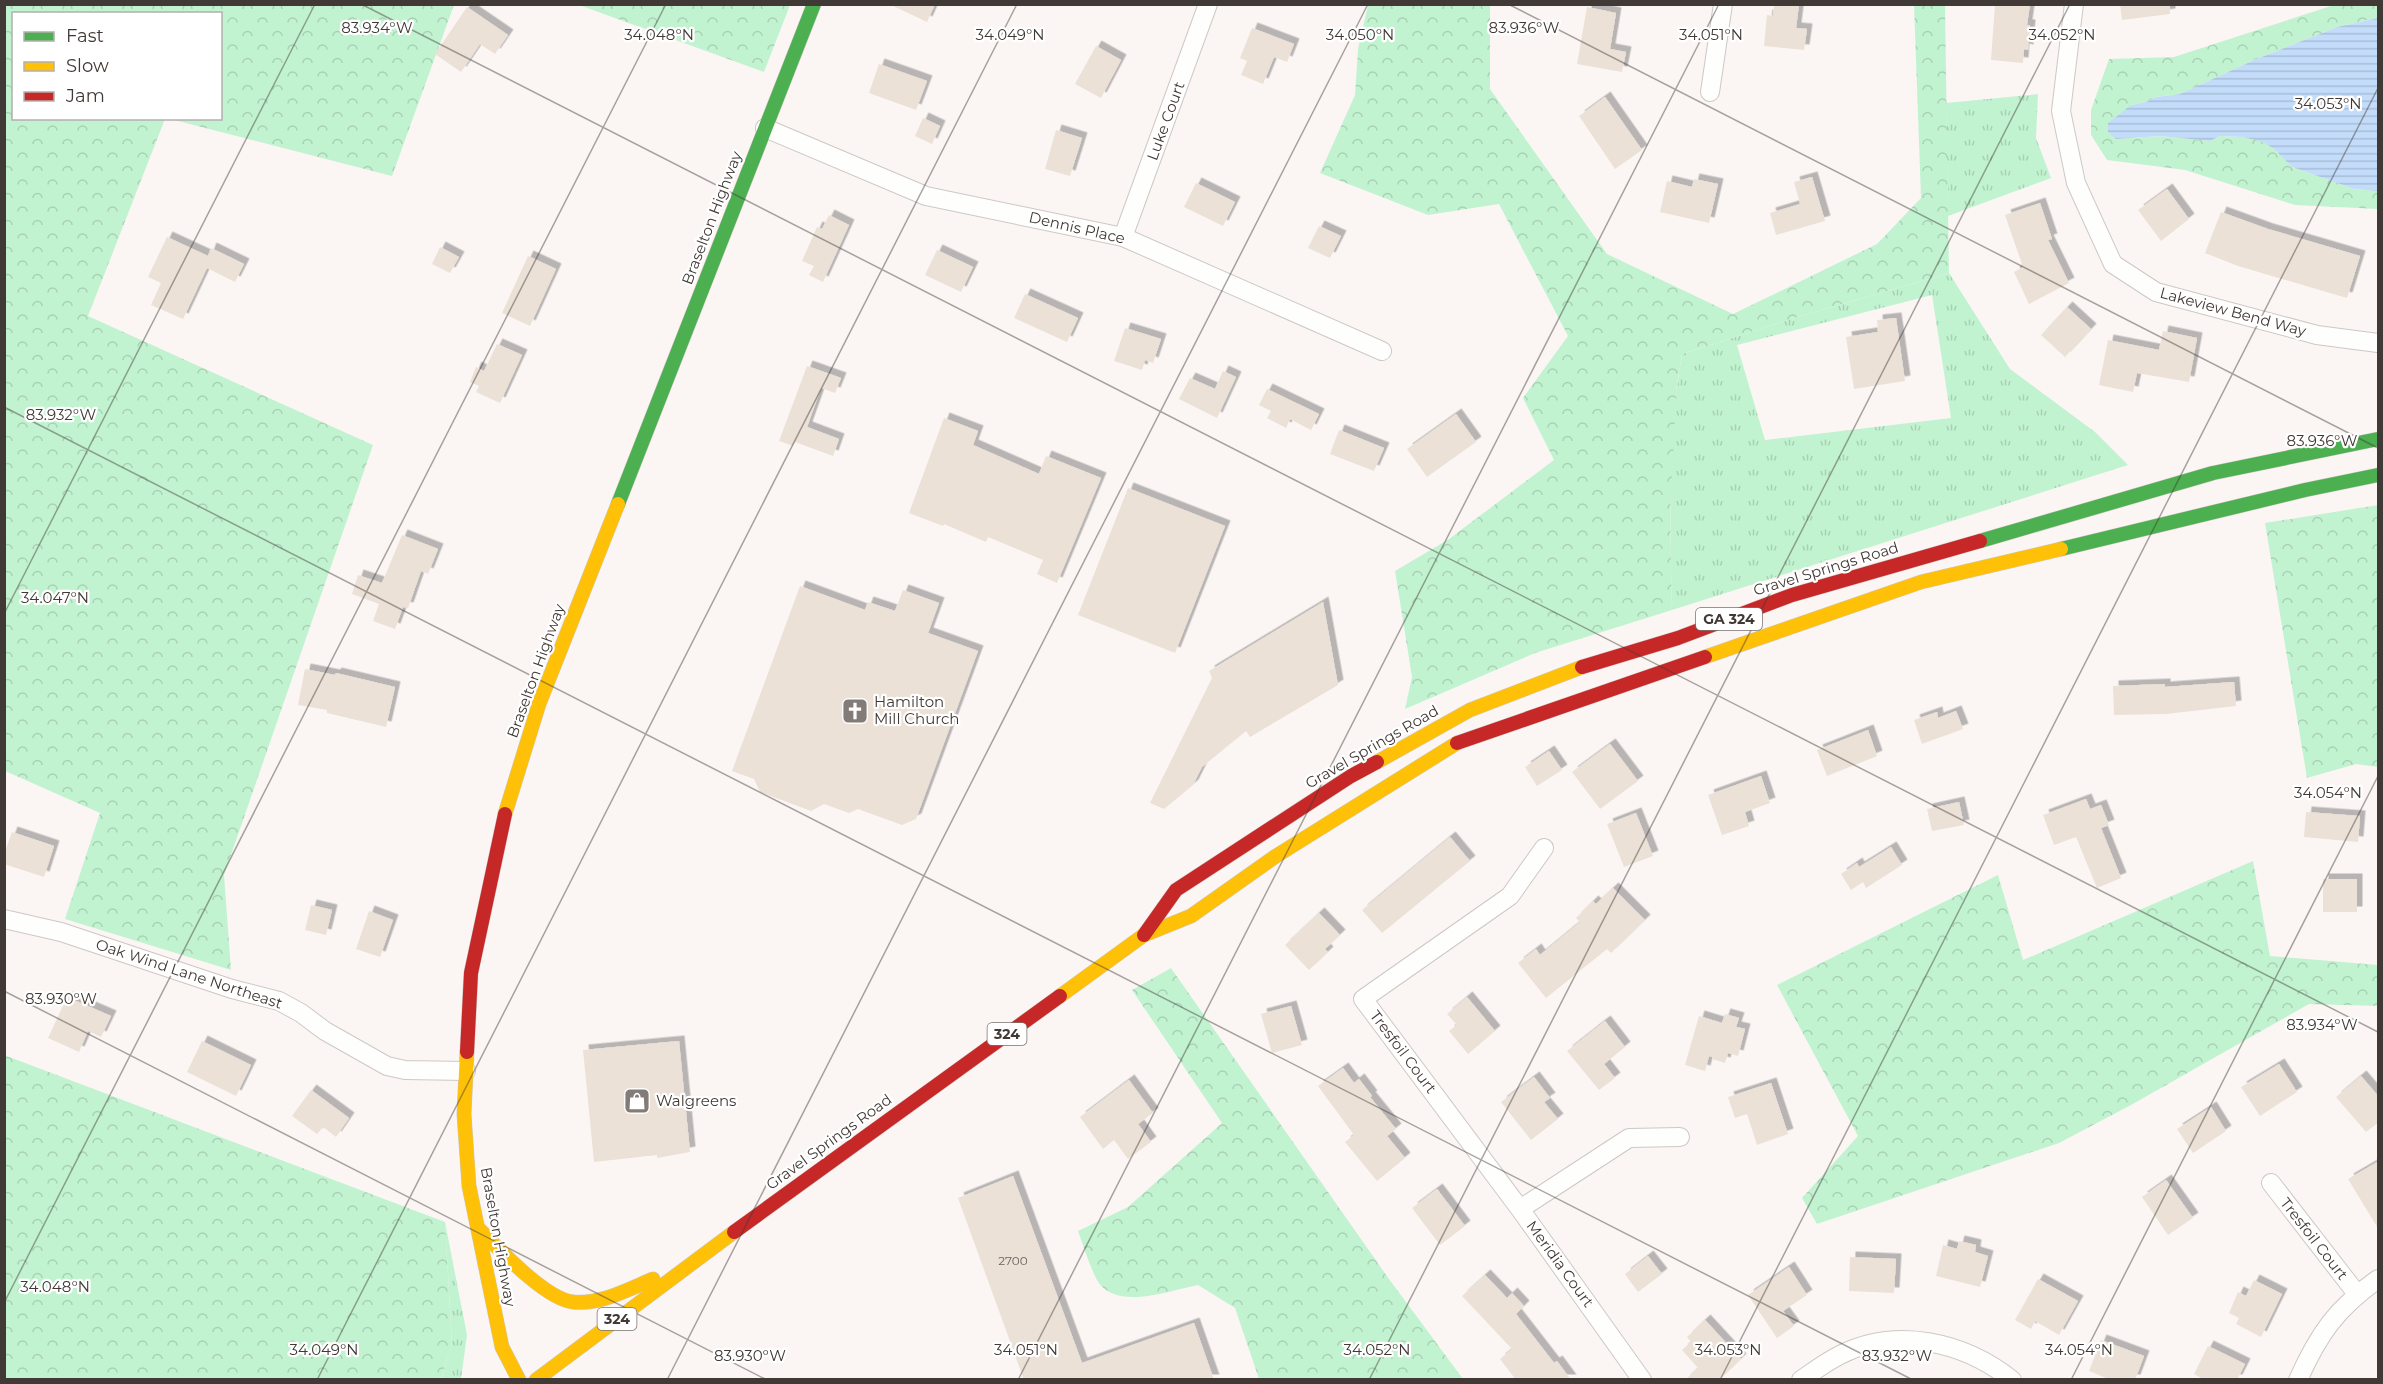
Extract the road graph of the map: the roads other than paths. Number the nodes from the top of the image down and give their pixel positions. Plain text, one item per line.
1 (814, 4) edge
2 (1208, 4) edge
3 (1723, 4) edge
4 (2074, 4) edge
5 (1710, 92) dead end
6 (765, 128) junction
7 (1123, 237) junction
8 (2379, 343) edge
9 (1382, 351) dead end
10 (2379, 439) edge
11 (2379, 474) edge
12 (1544, 848) dead end
13 (4, 919) edge
14 (1144, 935) junction
15 (466, 1071) junction
16 (1680, 1137) dead end
17 (2271, 1183) dead end
18 (1520, 1209) junction
19 (477, 1228) junction
20 (699, 1259) junction
21 (2379, 1279) edge
22 (2357, 1294) junction
23 (519, 1380) edge
24 (536, 1380) edge
25 (1642, 1380) edge
26 (1801, 1380) edge
27 (2012, 1380) edge
28 (2298, 1380) edge

1 - 6 main road, Braselton Highway
2 - 7 street, Luke Court
3 - 5 street
4 - 8 street, Lakeview Bend Way
6 - 7 street, Dennis Place
6 - 15 main road, Braselton Highway
7 - 9 street, Dennis Place
10 - 14 main road, Gravel Springs Road / GA 324
11 - 14 main road, Gravel Springs Road / GA 324
12 - 18 street, Tresfoil Court
13 - 15 street, Oak Wind Lane Northeast
14 - 20 main road, Gravel Springs Road / 324
15 - 19 main road, Braselton Highway
16 - 18 street, Meridia Court
17 - 22 street, Tresfoil Court
18 - 25 street, Meridia Court
19 - 20 main road
19 - 23 main road, Braselton Highway
20 - 24 main road, Gravel Springs Road / 324
21 - 22 street
22 - 28 street
26 - 27 street

